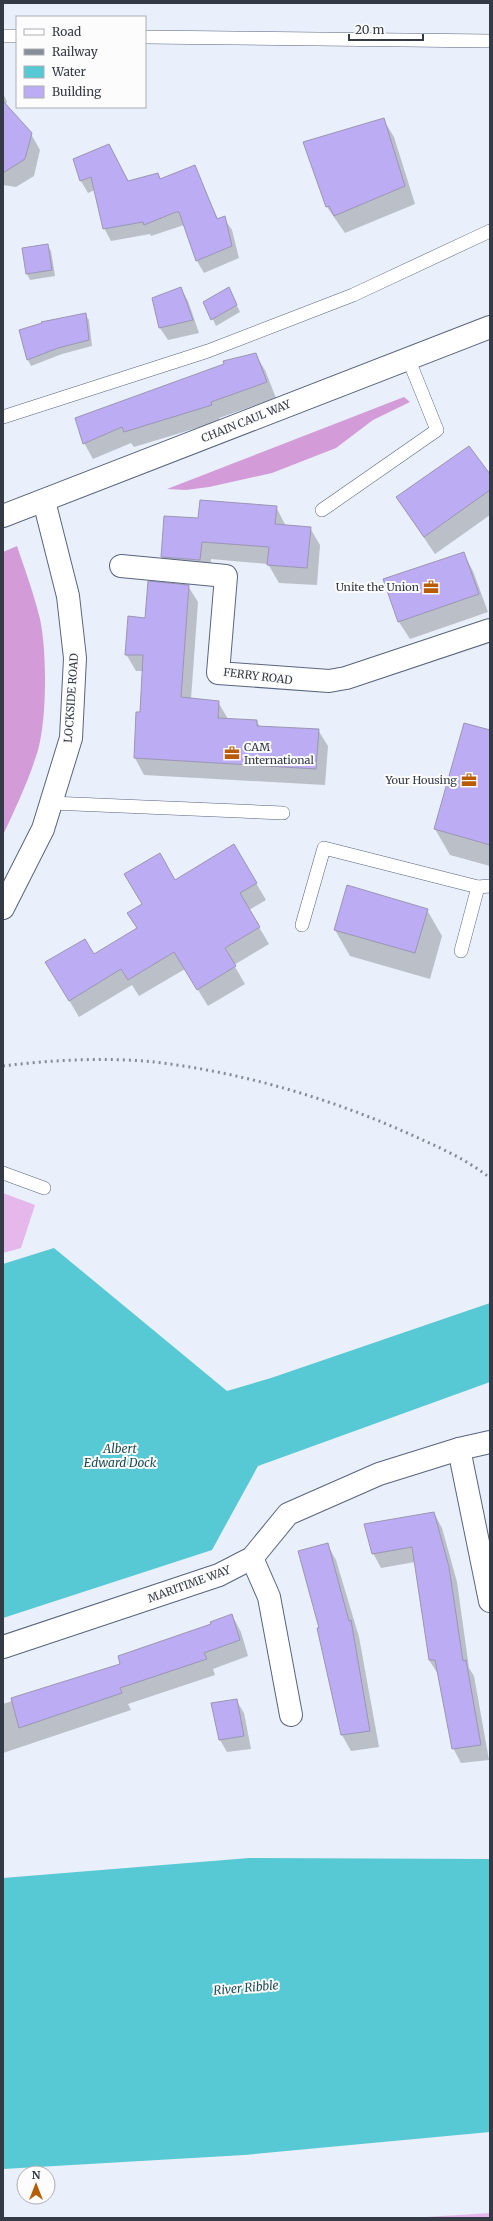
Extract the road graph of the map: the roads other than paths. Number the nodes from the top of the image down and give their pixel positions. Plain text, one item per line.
1 (3, 36) edge
2 (16, 36) edge
3 (146, 37) edge
4 (490, 41) edge
5 (490, 231) edge
6 (490, 327) edge
7 (408, 358) junction
8 (3, 417) edge
9 (44, 501) junction
10 (322, 510) dead end
11 (3, 516) edge
12 (121, 566) dead end
13 (490, 630) edge
14 (51, 803) junction
15 (283, 813) dead end
16 (484, 886) edge
17 (3, 908) edge
18 (302, 925) dead end
19 (461, 951) dead end
20 (3, 1173) edge
21 (44, 1188) dead end
22 (490, 1442) edge
23 (459, 1449) junction
24 (252, 1558) junction
25 (490, 1601) edge
26 (3, 1647) edge
27 (291, 1715) dead end

1 - 2 lane
3 - 4 lane
5 - 8 lane
6 - 7 street, CHAIN CAUL WAY
7 - 9 street, CHAIN CAUL WAY
7 - 10 lane
9 - 11 street, CHAIN CAUL WAY
9 - 14 street, LOCKSIDE ROAD
12 - 13 street, FERRY ROAD
14 - 15 lane
14 - 17 street, LOCKSIDE ROAD
16 - 18 lane
16 - 19 lane
20 - 21 lane
22 - 23 street, MARITIME WAY
23 - 24 street, MARITIME WAY
23 - 25 street
24 - 26 street, MARITIME WAY
24 - 27 street

